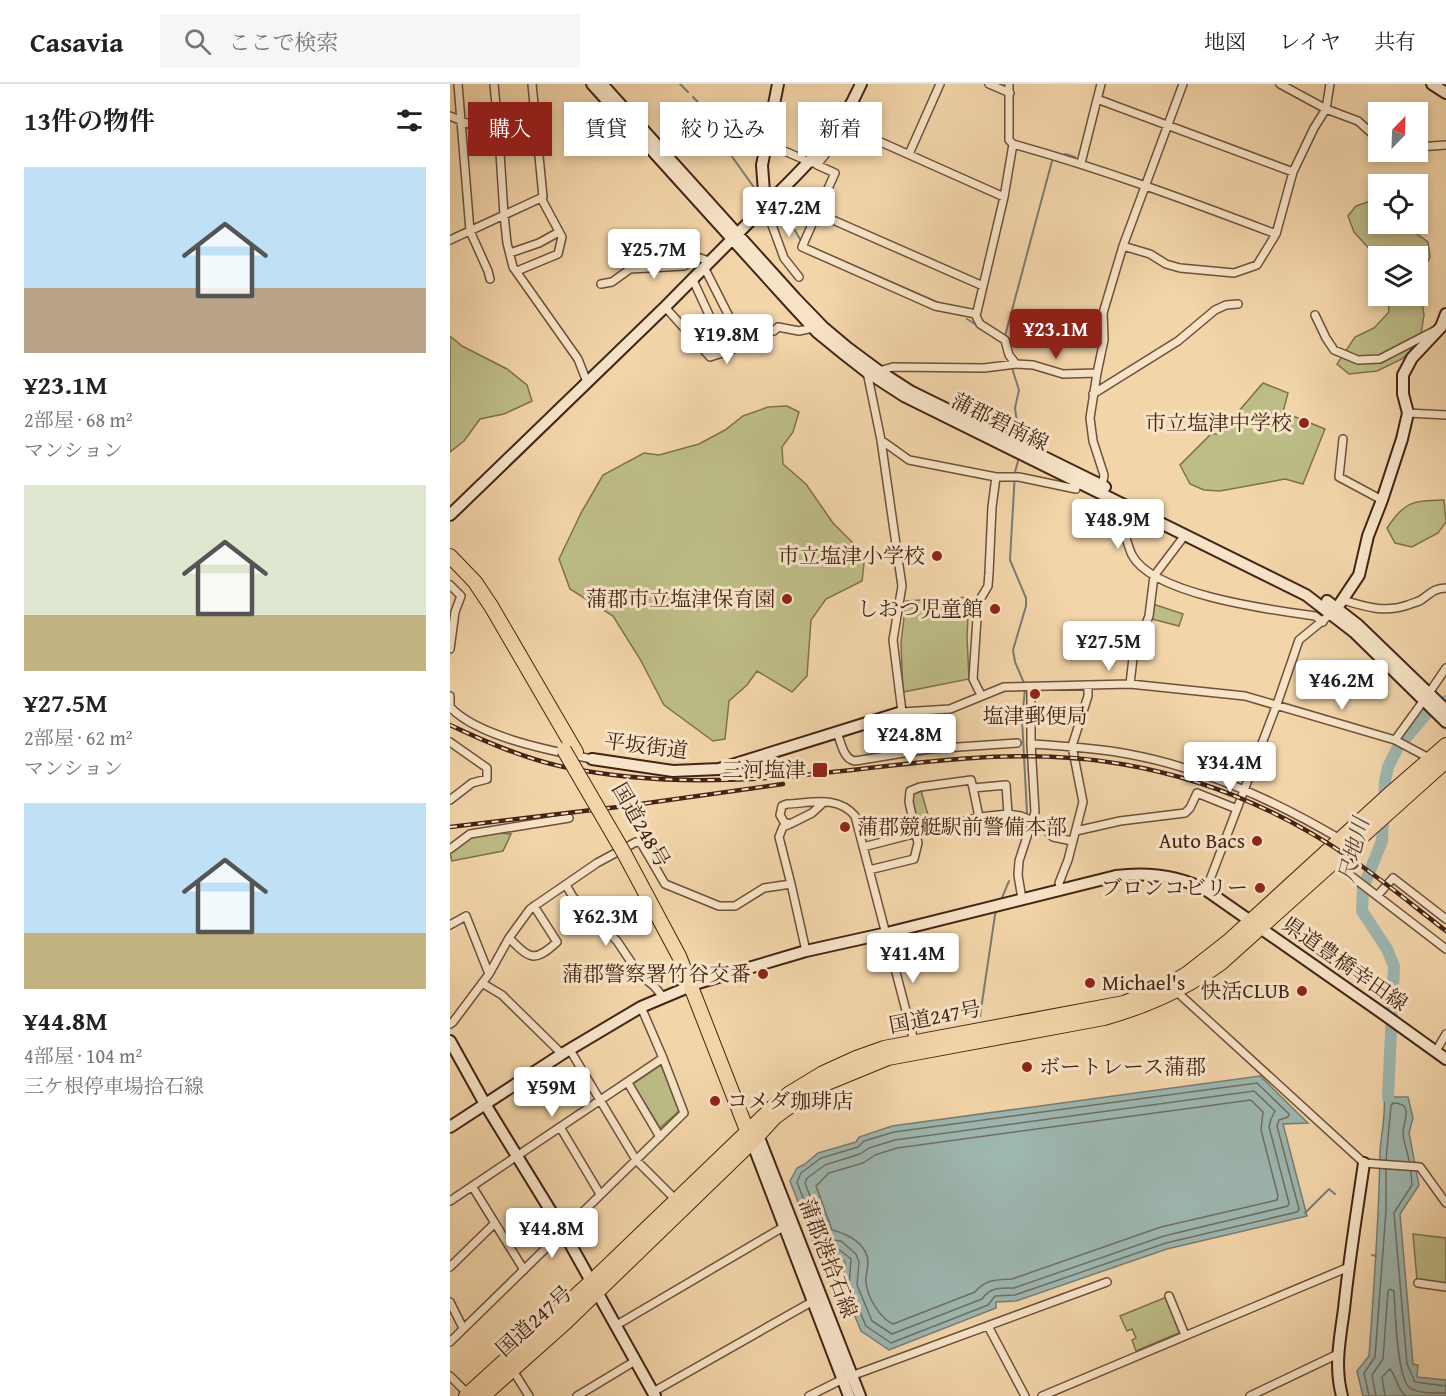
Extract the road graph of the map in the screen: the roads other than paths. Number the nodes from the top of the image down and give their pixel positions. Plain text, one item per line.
1 (458, 84) edge
2 (494, 84) edge
3 (532, 84) edge
4 (592, 84) edge
5 (602, 84) edge
6 (778, 84) edge
7 (861, 84) edge
8 (940, 84) edge
9 (989, 84) edge
10 (1010, 84) edge
11 (1101, 84) edge
12 (1183, 84) edge
13 (1280, 84) edge
14 (1330, 84) edge
15 (1432, 84) edge
16 (1010, 93) junction
17 (1446, 93) edge
18 (1097, 99) junction
19 (496, 102) edge
20 (534, 102) edge
21 (774, 102) edge
22 (1326, 109) junction
23 (450, 116) edge
24 (462, 121) junction
25 (468, 124) edge
26 (1168, 126) junction
27 (1368, 130) edge
28 (1013, 144) junction
29 (1446, 145) edge
30 (1428, 146) edge
31 (786, 152) edge
32 (909, 154) junction
33 (501, 156) edge
34 (538, 156) edge
35 (764, 156) edge
36 (813, 163) junction
37 (1081, 163) junction
38 (1293, 172) junction
39 (1147, 185) junction
40 (1004, 196) junction
41 (541, 198) junction
42 (765, 206) junction
43 (817, 213) junction
44 (504, 215) junction
45 (470, 231) junction
46 (559, 232) junction
47 (1276, 234) junction
48 (735, 237) junction
49 (450, 240) edge
50 (1123, 246) junction
51 (510, 253) junction
52 (706, 264) junction
53 (517, 271) junction
54 (799, 277) dead end
55 (692, 278) junction
56 (490, 279) dead end
57 (601, 284) dead end
58 (983, 286) junction
59 (1238, 304) dead end
60 (665, 307) junction
61 (976, 314) junction
62 (1446, 314) edge
63 (1316, 315) dead end
64 (1441, 327) junction
65 (813, 328) junction
66 (717, 332) dead end
67 (739, 336) dead end
68 (1012, 365) junction
69 (879, 371) junction
70 (867, 372) junction
71 (1096, 373) junction
72 (587, 382) junction
73 (1093, 394) junction
74 (1408, 413) junction
75 (1446, 415) edge
76 (1343, 439) dead end
77 (881, 440) junction
78 (996, 477) junction
79 (1073, 480) junction
80 (1101, 490) junction
81 (1382, 500) junction
82 (1117, 502) junction
83 (450, 515) edge
84 (1185, 535) junction
85 (450, 556) edge
86 (450, 569) edge
87 (1154, 576) junction
88 (450, 585) edge
89 (1446, 588) edge
90 (1337, 607) junction
91 (1323, 622) junction
92 (450, 649) edge
93 (1446, 668) edge
94 (1130, 684) junction
95 (1088, 685) junction
96 (1027, 687) junction
97 (981, 695) junction
98 (450, 696) edge
99 (1277, 704) junction
100 (1435, 704) edge
101 (450, 707) edge
102 (902, 712) junction
103 (1446, 722) edge
104 (837, 732) junction
105 (450, 742) edge
106 (1398, 742) junction
107 (1017, 743) dead end
108 (1031, 744) junction
109 (1446, 745) edge
110 (1072, 746) junction
111 (570, 751) junction
112 (592, 759) joint
113 (1440, 763) edge
114 (973, 788) junction
115 (1245, 789) junction
116 (450, 800) edge
117 (824, 802) junction
118 (1237, 809) junction
119 (1008, 814) junction
120 (979, 816) junction
121 (569, 818) dead end
122 (1033, 821) junction
123 (790, 824) junction
124 (1076, 831) junction
125 (915, 833) junction
126 (1340, 839) junction
127 (1072, 841) junction
128 (863, 847) junction
129 (450, 849) edge
130 (1333, 862) junction
131 (869, 870) junction
132 (791, 884) junction
133 (566, 885) junction
134 (1061, 889) junction
135 (1206, 890) junction
136 (1374, 894) junction
137 (1022, 899) junction
138 (534, 906) junction
139 (1446, 919) edge
140 (1256, 924) junction
141 (450, 925) edge
142 (887, 933) junction
143 (509, 938) junction
144 (1446, 949) edge
145 (806, 951) junction
146 (489, 974) junction
147 (482, 983) junction
148 (694, 985) junction
149 (1177, 992) junction
150 (663, 997) junction
151 (641, 1007) junction
152 (450, 1024) edge
153 (1446, 1034) edge
154 (450, 1041) edge
155 (914, 1041) junction
156 (1436, 1051) junction
157 (566, 1052) junction
158 (663, 1058) junction
159 (1446, 1059) edge
160 (628, 1083) junction
161 (600, 1101) junction
162 (485, 1104) junction
163 (450, 1127) edge
164 (560, 1127) junction
165 (753, 1132) junction
166 (660, 1137) junction
167 (518, 1156) junction
168 (636, 1160) junction
169 (1370, 1163) junction
170 (472, 1186) junction
171 (600, 1194) junction
172 (1445, 1199) edge
173 (450, 1201) edge
174 (677, 1201) junction
175 (495, 1224) junction
176 (789, 1225) junction
177 (563, 1231) junction
178 (1348, 1267) junction
179 (450, 1268) edge
180 (524, 1270) junction
181 (1107, 1282) dead end
182 (1418, 1283) dead end
183 (595, 1286) junction
184 (1446, 1287) edge
185 (1169, 1296) dead end
186 (817, 1299) junction
187 (450, 1302) edge
188 (615, 1326) junction
189 (988, 1326) junction
190 (463, 1328) junction
191 (1185, 1335) junction
192 (450, 1342) edge
193 (1338, 1354) junction
194 (635, 1361) junction
195 (512, 1369) junction
196 (450, 1376) edge
197 (847, 1377) junction
198 (654, 1394) edge
199 (467, 1395) edge
200 (483, 1396) edge
201 (530, 1396) edge
202 (577, 1396) edge
203 (809, 1396) edge
204 (849, 1396) edge
205 (860, 1396) edge
206 (1025, 1396) edge
207 (1042, 1396) edge
208 (1250, 1396) edge
209 (1342, 1396) edge

1 - 24 street
2 - 19 street
3 - 20 street
4 - 48 main road, 蒲郡碧南線
5 - 48 main road, 蒲郡碧南線
6 - 21 main road
7 - 36 main road
8 - 32 street
9 - 16 street
10 - 16 street
11 - 18 street
12 - 26 street
13 - 22 street
14 - 22 street
15 - 17 main road
16 - 28 street
18 - 26 street
18 - 37 street
22 - 27 street
22 - 38 street
23 - 24 street
24 - 25 street
24 - 45 street
26 - 38 street
26 - 39 street
28 - 37 street
28 - 40 street
29 - 30 street
31 - 36 street
32 - 36 street
32 - 40 street
33 - 44 street
34 - 41 street
35 - 42 main road
36 - 42 main road
36 - 43 street
37 - 39 street
38 - 47 street
39 - 47 street
39 - 50 street
40 - 58 street
41 - 44 street
41 - 46 street
42 - 48 main road
42 - 54 street
43 - 58 street
43 - 61 street
44 - 45 street
44 - 51 street
45 - 49 street
45 - 56 street
46 - 51 street
46 - 53 street
47 - 50 street
48 - 52 main road
48 - 65 main road, 蒲郡碧南線
48 - 69 main road, 蒲郡碧南線
50 - 71 street
51 - 53 street
52 - 55 main road
52 - 57 street
52 - 67 street
53 - 72 street
55 - 60 main road
55 - 66 street
58 - 61 street
59 - 73 street
60 - 65 street
60 - 72 main road
61 - 68 street
62 - 64 main road
63 - 64 street
64 - 74 main road
65 - 70 main road, 蒲郡碧南線
68 - 69 street
68 - 71 street
69 - 80 main road, 蒲郡碧南線
70 - 77 street
70 - 79 main road, 蒲郡碧南線
71 - 73 street
72 - 83 main road
73 - 80 street
74 - 75 street
74 - 81 main road
76 - 81 street
77 - 78 street
77 - 102 street
78 - 79 street
78 - 97 street
79 - 80 main road, 蒲郡碧南線
80 - 82 main road, 蒲郡碧南線
80 - 90 main road, 蒲郡碧南線
81 - 90 main road
82 - 84 main road, 蒲郡碧南線
82 - 87 street
84 - 87 street
84 - 90 main road, 蒲郡碧南線
85 - 111 highway, 国道248号
86 - 111 highway, 国道248号
87 - 91 street
87 - 94 street
88 - 92 street
89 - 90 street
90 - 91 street
90 - 100 main road, 蒲郡碧南線
91 - 99 street
93 - 100 street
94 - 95 street, 平坂街道
94 - 99 street, 平坂街道
95 - 96 street, 平坂街道
95 - 110 street
96 - 97 street, 平坂街道
96 - 108 street
97 - 102 street, 平坂街道
98 - 101 street
99 - 106 street, 平坂街道
99 - 115 street
100 - 103 main road, 蒲郡碧南線
100 - 106 street
101 - 112 street, 平坂街道
102 - 104 main road, 平坂街道
104 - 107 street
104 - 112 main road, 平坂街道
105 - 116 street
106 - 113 street, 平坂街道
108 - 110 street
108 - 122 street
109 - 113 highway, 国道247号
110 - 115 street
110 - 124 street
111 - 148 highway, 国道248号, bridge
113 - 126 highway, 国道247号
113 - 130 highway, 国道247号
114 - 119 street
114 - 120 street
114 - 125 street
115 - 118 street
115 - 126 street
117 - 123 street
117 - 123 street
117 - 128 street
118 - 124 street
118 - 135 street
119 - 120 street
119 - 122 street
120 - 125 street
121 - 129 street
122 - 127 street
122 - 137 street
123 - 132 street
124 - 127 street
125 - 128 street
125 - 131 street
126 - 140 highway, 国道247号
127 - 134 street
128 - 131 street
130 - 136 street
130 - 140 highway, 国道247号
131 - 142 street
132 - 133 street
132 - 145 street
133 - 138 street
133 - 150 street
134 - 135 main road, 県道豊橋幸田線
134 - 137 main road, 県道豊橋幸田線
135 - 140 main road, 県道豊橋幸田線
136 - 139 street
136 - 144 street
137 - 142 main road, 県道豊橋幸田線
138 - 143 street
138 - 143 street
140 - 149 highway, 国道247号
140 - 155 highway, 国道247号
140 - 156 main road, 県道豊橋幸田線
141 - 146 street
142 - 145 main road, 県道豊橋幸田線
142 - 155 street
143 - 146 street
145 - 148 main road, 県道豊橋幸田線
146 - 147 street
147 - 152 street
147 - 157 street
148 - 150 main road, 県道豊橋幸田線
148 - 165 highway, 国道248号
149 - 165 highway, 国道247号
149 - 169 street
150 - 151 main road, 県道豊橋幸田線
151 - 157 main road, 県道豊橋幸田線
151 - 158 street
153 - 156 street
154 - 162 main road
155 - 165 highway, 国道247号
156 - 159 main road, 県道豊橋幸田線
157 - 161 street
157 - 162 main road, 県道豊橋幸田線
158 - 160 street
158 - 166 street
160 - 161 street
160 - 166 street
161 - 164 street
161 - 168 street
162 - 163 main road, 県道豊橋幸田線
162 - 167 main road
164 - 167 street
164 - 171 street
165 - 174 highway, 国道247号
165 - 176 main road, 蒲郡港拾石線
165 - 183 highway, 国道247号
166 - 168 street
167 - 170 street
167 - 177 main road
168 - 171 street
168 - 174 street
169 - 172 street
169 - 178 main road
170 - 173 street
170 - 175 street
171 - 177 street
174 - 183 highway, 国道247号
175 - 179 street
175 - 180 street
176 - 186 main road, 蒲郡港拾石線
176 - 188 street
177 - 180 street
177 - 183 main road
178 - 191 street
178 - 193 main road
180 - 190 street
181 - 189 street
182 - 184 street
183 - 188 main road
183 - 195 highway, 国道247号
183 - 199 highway, 国道247号
185 - 191 street
186 - 197 main road, 蒲郡港拾石線
186 - 198 street
187 - 190 street
188 - 194 main road
189 - 197 street
189 - 206 street
190 - 192 street
191 - 207 street
193 - 208 street
193 - 209 main road
194 - 198 main road
194 - 202 street
195 - 200 highway, 国道247号
195 - 201 street
196 - 199 street
197 - 203 street
197 - 204 main road, 蒲郡港拾石線
197 - 205 main road, 蒲郡港拾石線

